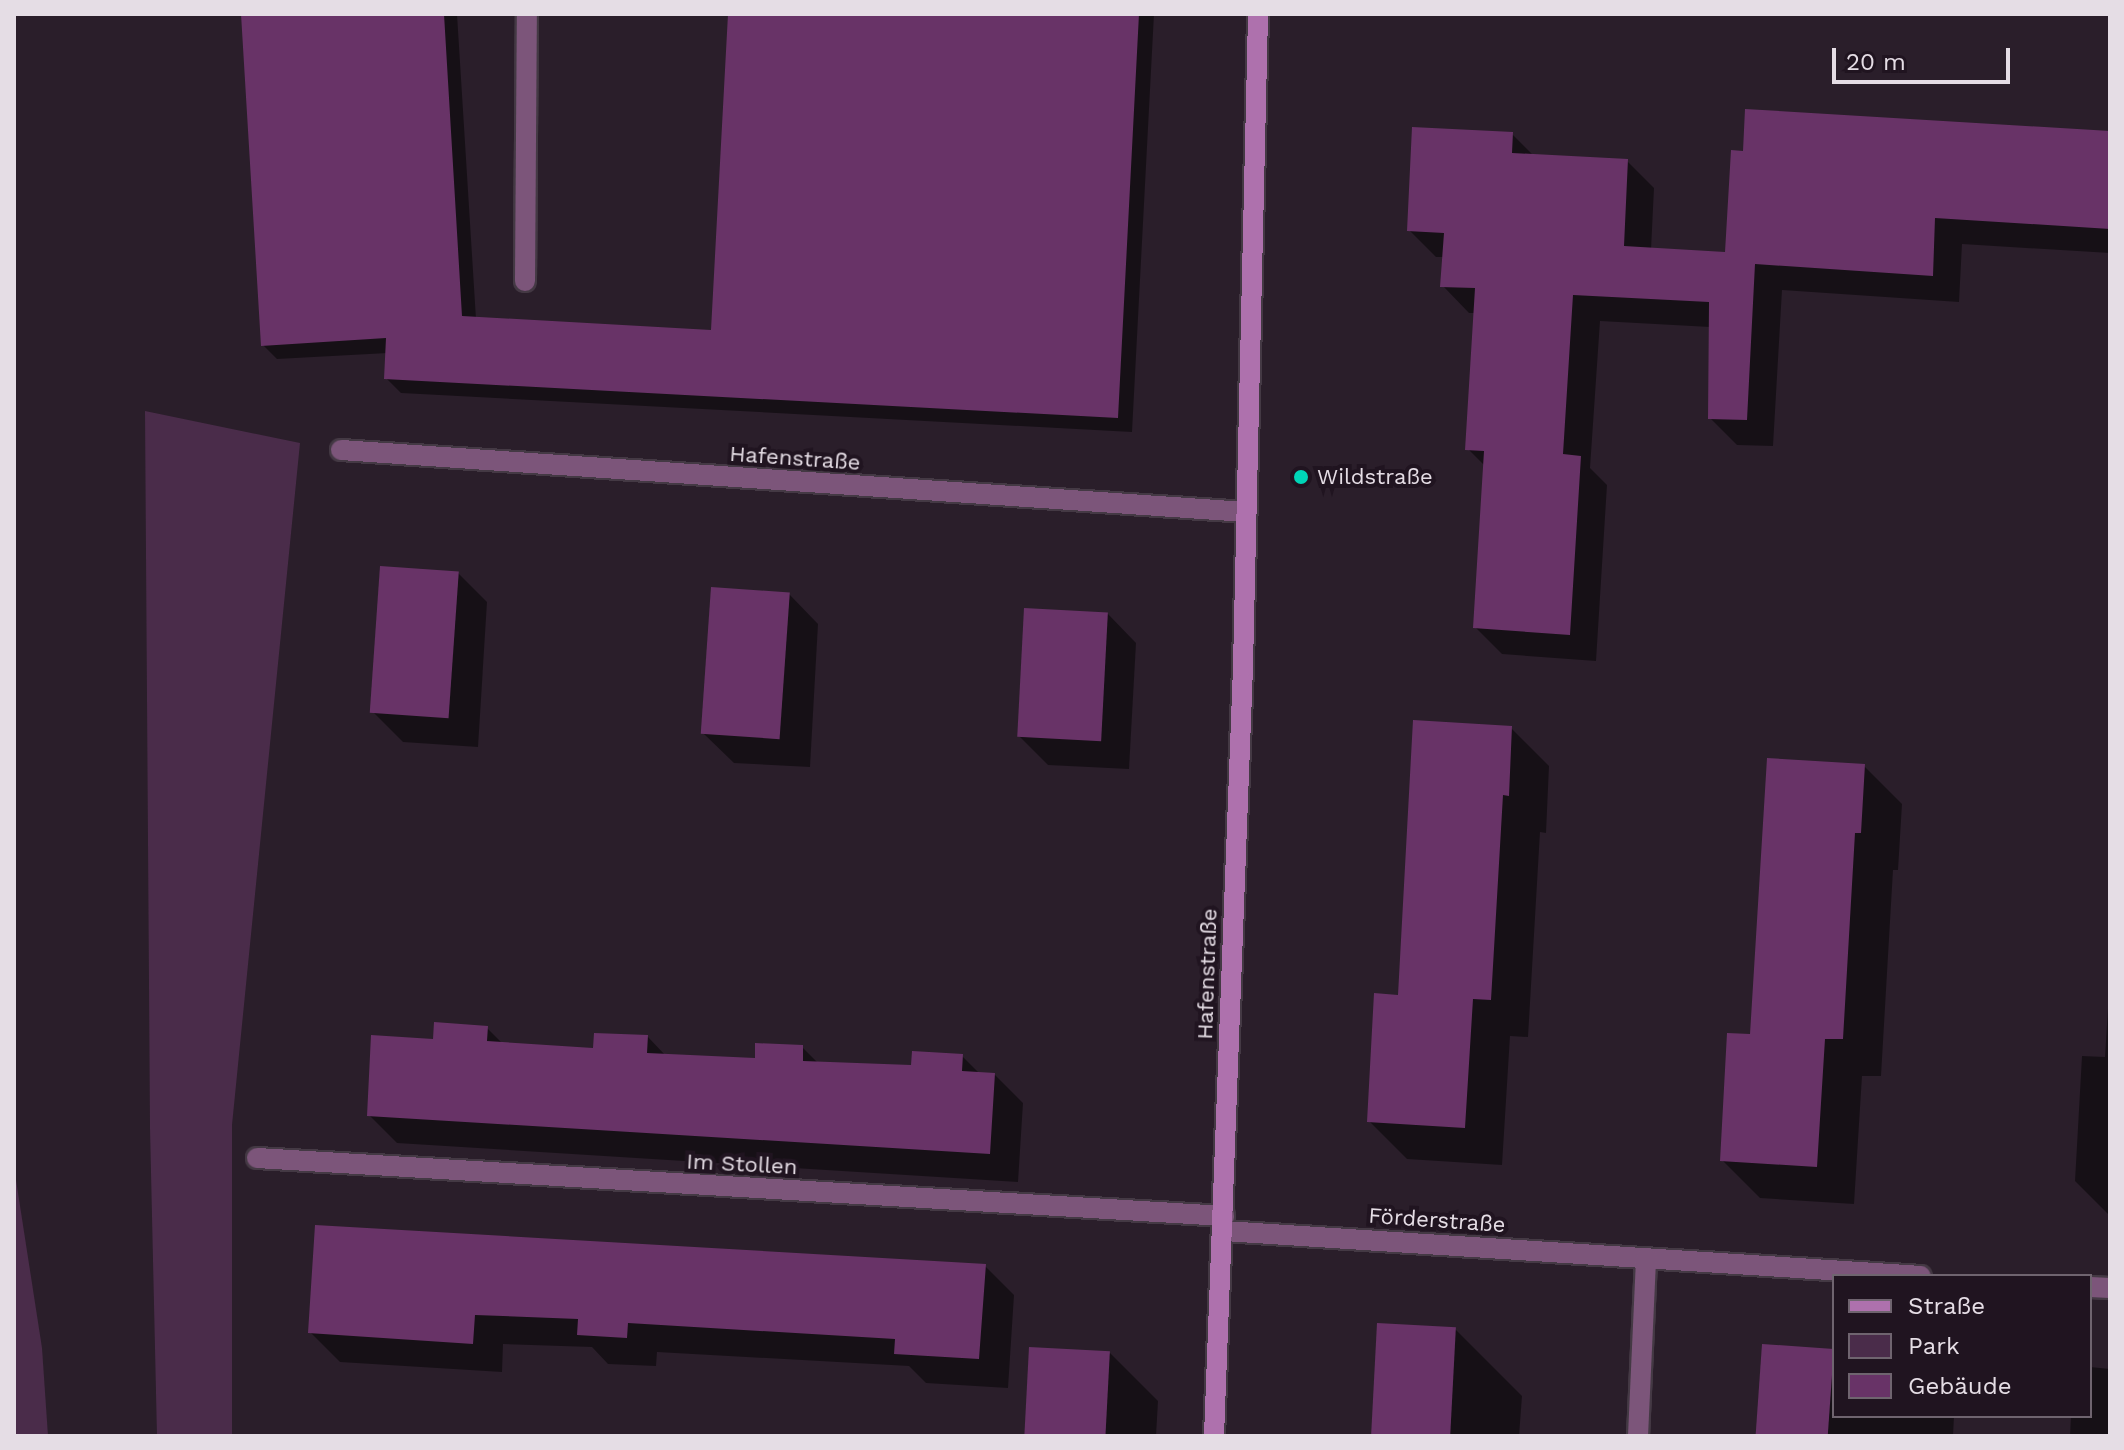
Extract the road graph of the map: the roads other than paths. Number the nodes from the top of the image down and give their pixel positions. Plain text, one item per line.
1 (527, 14) edge
2 (1258, 14) edge
3 (525, 281) dead end
4 (341, 450) dead end
5 (1246, 512) junction
6 (257, 1158) dead end
7 (1224, 1224) junction
8 (1646, 1258) junction
9 (1890, 1274) edge
10 (1214, 1436) edge
11 (1638, 1436) edge

1 - 3 street
2 - 5 street, Hafenstraße
4 - 5 street, Hafenstraße
5 - 7 street, Hafenstraße
6 - 7 street, Im Stollen
7 - 8 street, Förderstraße
7 - 10 street, Hafenstraße
8 - 9 street, Förderstraße
8 - 11 street

